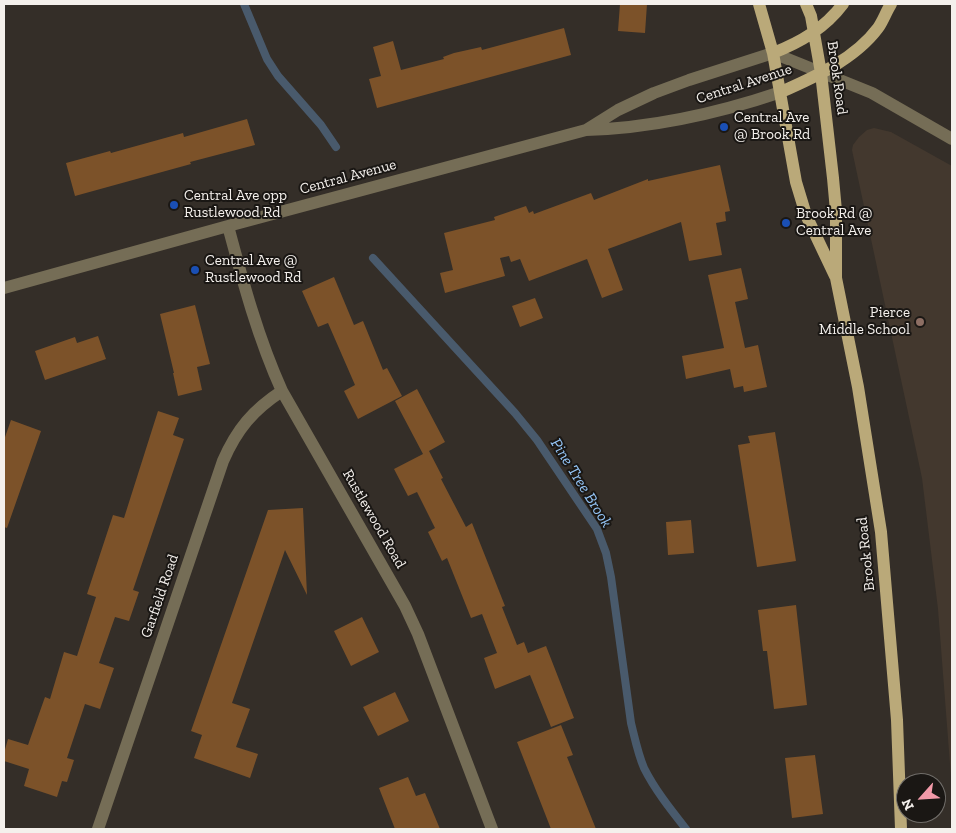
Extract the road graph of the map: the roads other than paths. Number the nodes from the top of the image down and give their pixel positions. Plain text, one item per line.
1 (759, 4) edge
2 (806, 4) edge
3 (843, 4) edge
4 (891, 4) edge
5 (814, 32) junction
6 (773, 53) junction
7 (822, 72) junction
8 (781, 92) junction
9 (586, 130) junction
10 (952, 139) edge
11 (228, 226) junction
12 (836, 278) junction
13 (4, 288) edge
14 (282, 391) junction
15 (98, 829) edge
16 (492, 829) edge
17 (902, 829) edge

1 - 6 main road, Brook Road
2 - 5 main road, Brook Road
3 - 5 main road
4 - 7 main road
5 - 6 main road
5 - 7 main road, Brook Road
6 - 7 street, Central Avenue
6 - 8 main road, Brook Road
6 - 9 street, Central Avenue
7 - 8 main road, Central Avenue
7 - 10 street, Central Avenue
7 - 12 main road, Brook Road
8 - 9 street, Central Avenue
8 - 12 main road, Brook Road
9 - 11 street, Central Avenue
11 - 13 street, Central Avenue
11 - 14 street, Rustlewood Road
12 - 17 main road, Brook Road
14 - 15 street, Garfield Road
14 - 16 street, Rustlewood Road

